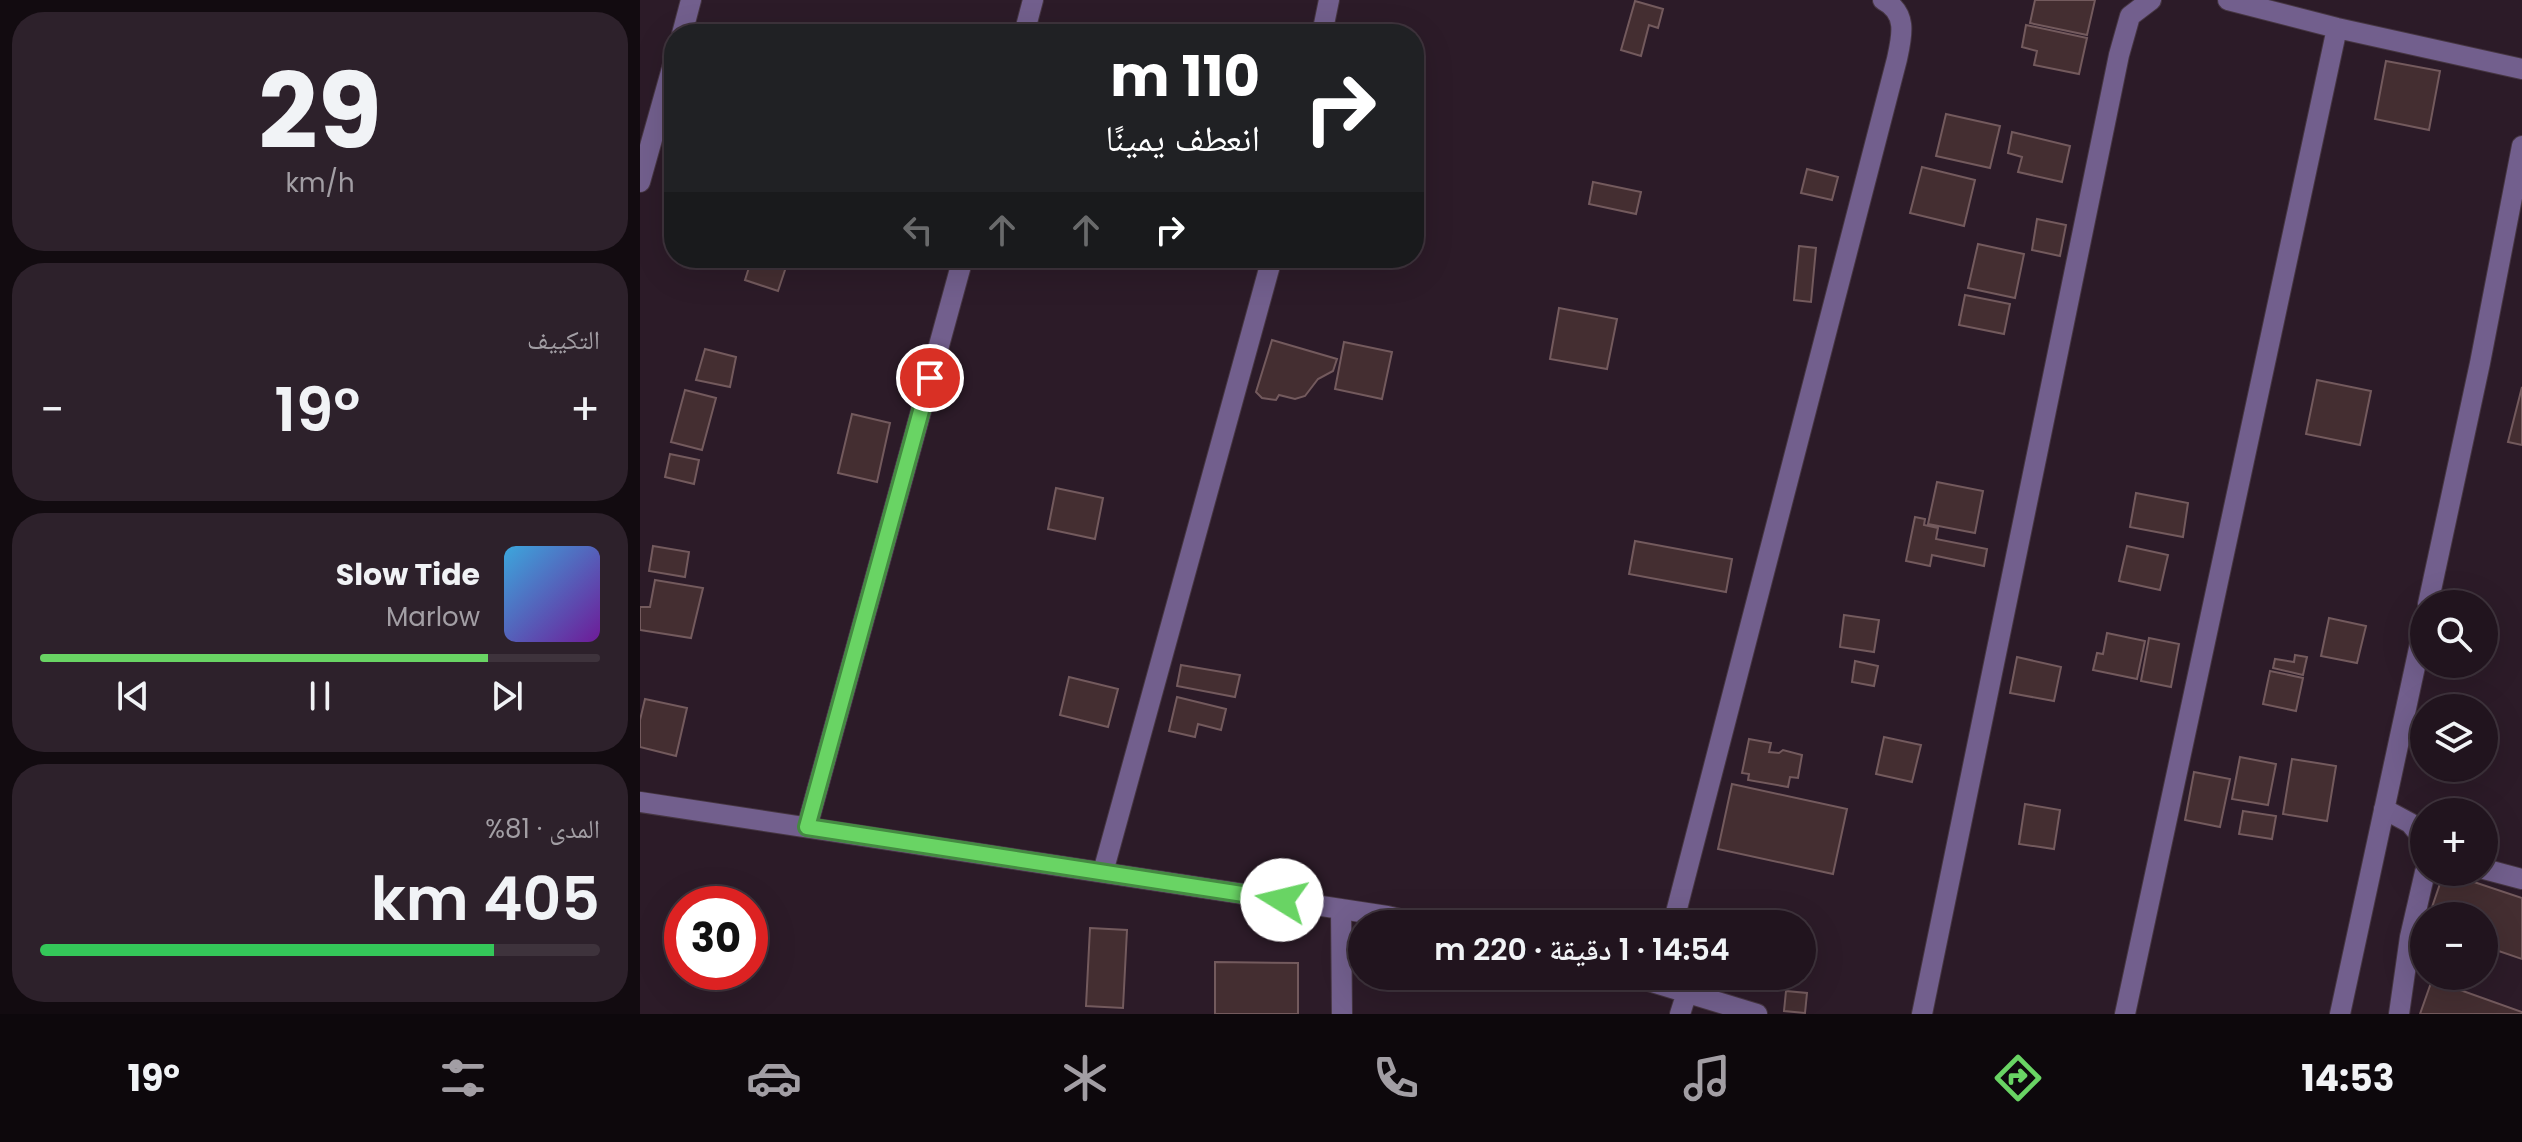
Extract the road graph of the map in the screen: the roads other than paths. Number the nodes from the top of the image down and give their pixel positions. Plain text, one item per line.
1 (691, 0) edge
2 (1033, 0) edge
3 (1329, 0) edge
4 (1883, 0) edge
5 (2151, 0) edge
6 (2228, 0) edge
7 (685, 24) edge
8 (1027, 24) edge
9 (1324, 24) edge
10 (2337, 28) junction
11 (2522, 69) edge
12 (664, 97) edge
13 (2522, 146) edge
14 (640, 182) edge
15 (960, 268) edge
16 (1269, 268) edge
17 (2431, 590) edge
18 (2412, 678) edge
19 (640, 802) edge
20 (2384, 809) junction
21 (2410, 823) edge
22 (807, 827) junction
23 (1103, 872) junction
24 (2498, 873) edge
25 (2522, 879) edge
26 (2422, 886) edge
27 (1341, 909) junction
28 (1348, 910) edge
29 (1677, 910) edge
30 (1683, 990) edge
31 (1687, 992) junction
32 (1342, 1014) edge
33 (1680, 1014) edge
34 (1757, 1014) edge
35 (1922, 1014) edge
36 (2125, 1014) edge
37 (2340, 1014) edge
38 (2399, 1014) edge

1 - 7 street
2 - 8 street
3 - 9 street
4 - 29 street
5 - 35 street
6 - 10 street
10 - 11 street
10 - 36 street
12 - 14 street
13 - 17 street
15 - 22 street
16 - 23 street
18 - 20 street
19 - 22 street
20 - 21 street
20 - 37 street
22 - 23 street
23 - 27 street
24 - 25 street
26 - 38 street
27 - 28 street
27 - 32 street
30 - 31 street
31 - 33 street
31 - 34 street

